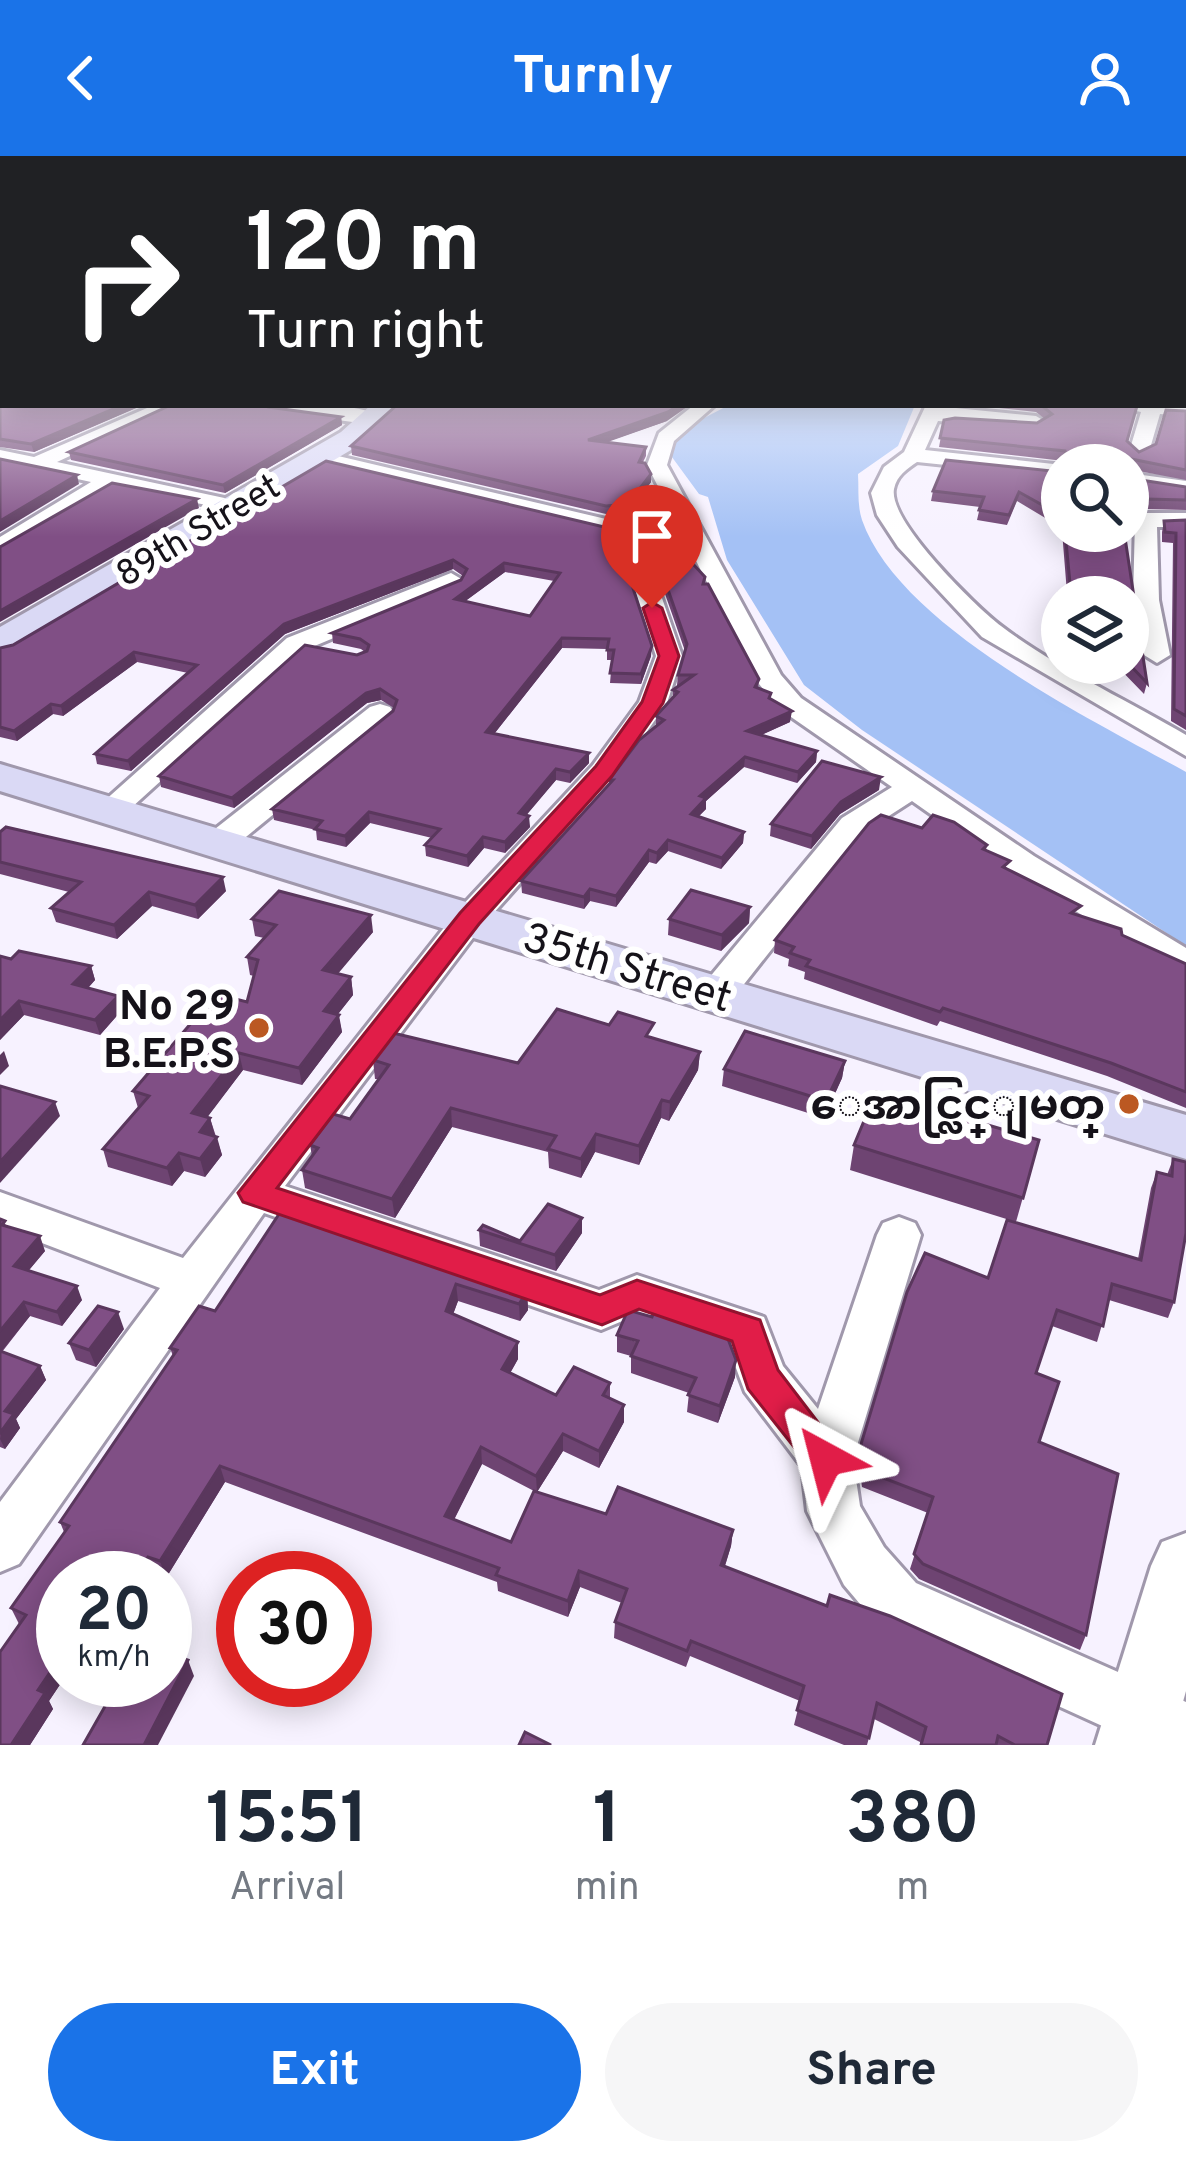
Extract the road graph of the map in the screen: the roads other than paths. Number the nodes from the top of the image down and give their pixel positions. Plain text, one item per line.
1 (163, 408) edge
2 (317, 408) edge
3 (702, 408) edge
4 (1152, 408) edge
5 (932, 410) edge
6 (1186, 410) edge
7 (380, 412) edge
8 (1036, 423) edge
9 (1141, 444) edge
10 (913, 455) junction
11 (0, 456) edge
12 (317, 457) junction
13 (38, 464) junction
14 (1041, 469) edge
15 (109, 480) junction
16 (1149, 482) edge
17 (1186, 487) edge
18 (235, 507) junction
19 (678, 512) junction
20 (1186, 520) edge
21 (634, 528) junction
22 (0, 547) edge
23 (451, 580) edge
24 (0, 643) edge
25 (1157, 655) dead end
26 (380, 712) dead end
27 (1186, 747) edge
28 (0, 777) edge
29 (912, 788) junction
30 (109, 811) junction
31 (218, 844) junction
32 (470, 918) junction
33 (1186, 964) edge
34 (717, 993) junction
35 (1186, 1137) edge
36 (255, 1193) junction
37 (0, 1209) edge
38 (899, 1235) dead end
39 (194, 1281) junction
40 (826, 1459) junction
41 (0, 1546) edge
42 (1186, 1566) edge
43 (1155, 1731) edge

1 - 13 street
2 - 7 street
3 - 19 street
4 - 6 street
4 - 9 street
5 - 8 street
5 - 10 street
7 - 12 main road, 89th Street
10 - 14 street
10 - 27 street
11 - 13 street
12 - 18 main road, 89th Street
12 - 21 street
13 - 15 street
15 - 18 street
15 - 22 street
16 - 17 street
18 - 24 main road, 89th Street
19 - 21 street
19 - 29 street
20 - 25 street
21 - 32 street
23 - 30 street
26 - 31 street
28 - 30 main road, 35th Street
29 - 33 street
29 - 34 street
30 - 31 main road, 35th Street
31 - 32 main road, 35th Street
32 - 34 main road, 35th Street
32 - 36 street
34 - 35 main road, 35th Street
36 - 39 street
36 - 40 street
37 - 39 street
38 - 40 street
39 - 41 street
40 - 43 street
42 - 43 street

